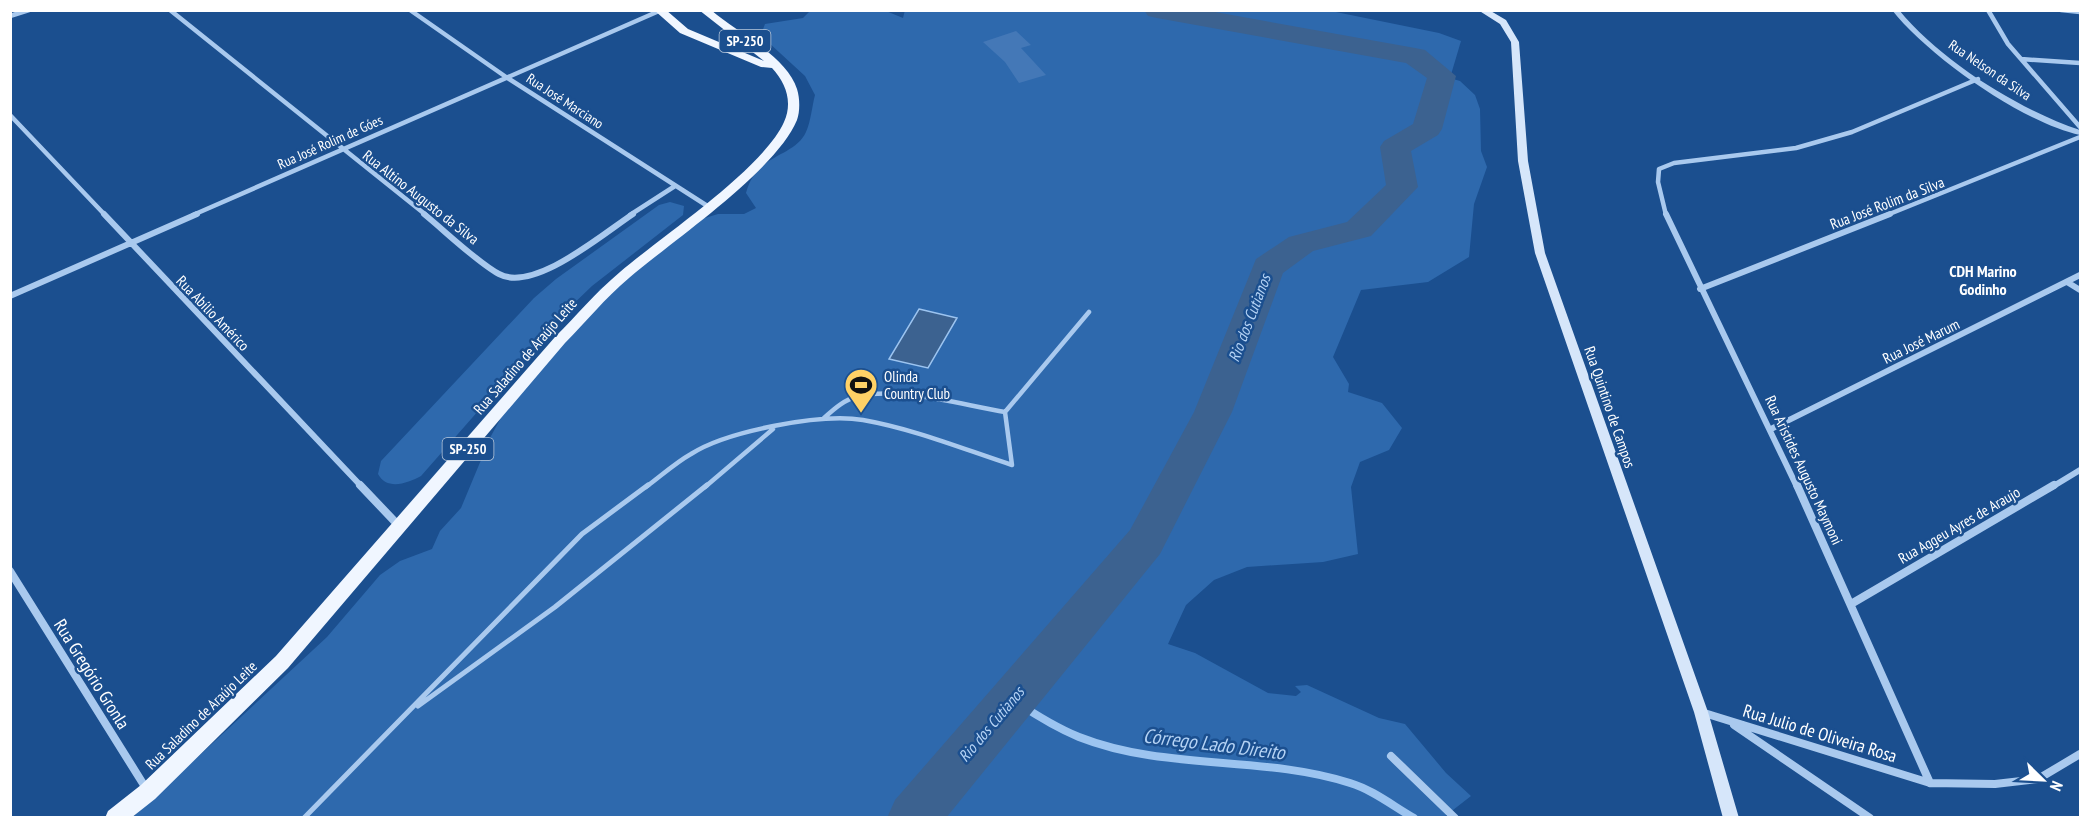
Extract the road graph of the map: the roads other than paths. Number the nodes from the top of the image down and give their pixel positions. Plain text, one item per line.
1 (29, 10) edge
2 (170, 10) edge
3 (410, 10) edge
4 (667, 10) edge
5 (704, 10) edge
6 (1482, 10) edge
7 (1895, 10) edge
8 (1988, 10) edge
9 (2061, 10) edge
10 (658, 11) edge
11 (2080, 12) edge
12 (10, 16) edge
13 (2021, 59) junction
14 (2080, 63) edge
15 (784, 74) junction
16 (506, 77) junction
17 (1978, 79) junction
18 (10, 115) edge
19 (2078, 119) edge
20 (2080, 127) edge
21 (2080, 135) edge
22 (343, 150) junction
23 (675, 186) junction
24 (709, 207) junction
25 (129, 243) junction
26 (2080, 275) edge
27 (2067, 282) junction
28 (1700, 289) junction
29 (2080, 290) edge
30 (10, 296) edge
31 (1089, 312) dead end
32 (1005, 412) junction
33 (824, 418) junction
34 (775, 428) junction
35 (1771, 429) junction
36 (2080, 470) edge
37 (400, 527) junction
38 (10, 572) edge
39 (1851, 604) junction
40 (408, 712) junction
41 (1701, 712) junction
42 (1727, 720) junction
43 (2080, 754) edge
44 (1390, 756) dead end
45 (1930, 783) junction
46 (148, 792) junction
47 (115, 818) edge
48 (304, 818) edge
49 (1455, 818) edge
50 (1731, 818) edge
51 (1870, 818) edge

1 - 12 street
2 - 22 street, Rua Altino Augusto da Silva
3 - 16 street, Rua José Marciano
4 - 10 main road
5 - 15 main road, SP-250
6 - 41 main road, Rua Quintino de Campos
7 - 17 street, Rua Nelson da Silva
8 - 13 street
9 - 11 street
10 - 15 main road, SP-250
10 - 16 street, Rua José Rolim de Góes
13 - 14 street
13 - 19 street
15 - 24 main road, Rua Saladino de Araújo Leite / SP-250
16 - 22 street, Rua José Rolim de Góes
16 - 23 street, Rua José Marciano
17 - 21 street, Rua Nelson da Silva
17 - 28 street, Rua Aristides Augusto Maymoni
18 - 25 street, Rua Abílio Américo
19 - 20 street
21 - 28 street, Rua José Rolim da Silva
22 - 23 street, Rua Altino Augusto da Silva
22 - 25 street, Rua José Rolim de Góes
23 - 24 street, Rua José Marciano
24 - 37 main road, Rua Saladino de Araújo Leite / SP-250
25 - 30 street, Rua José Rolim de Góes
25 - 37 street, Rua Abílio Américo
26 - 27 street, Rua José Marum
27 - 29 street
27 - 35 street, Rua José Marum
28 - 35 street, Rua Aristides Augusto Maymoni
31 - 32 lane
32 - 33 lane
32 - 33 lane
33 - 34 lane
34 - 40 lane
34 - 40 lane
35 - 39 street, Rua Aristides Augusto Maymoni
36 - 39 street, Rua Aggeu Ayres de Araujo
37 - 46 main road, Rua Saladino de Araújo Leite / SP-250
38 - 46 street, Rua Gregório Gronla
39 - 45 street, Rua Aristides Augusto Maymoni
40 - 48 lane
41 - 42 street, Rua Julio de Oliveira Rosa
41 - 50 main road, Rua Quintino de Campos
42 - 45 street, Rua Julio de Oliveira Rosa
42 - 51 street
43 - 45 street, Rua Julio de Oliveira Rosa
44 - 49 street
46 - 47 main road, Rua Saladino de Araújo Leite / SP-250

